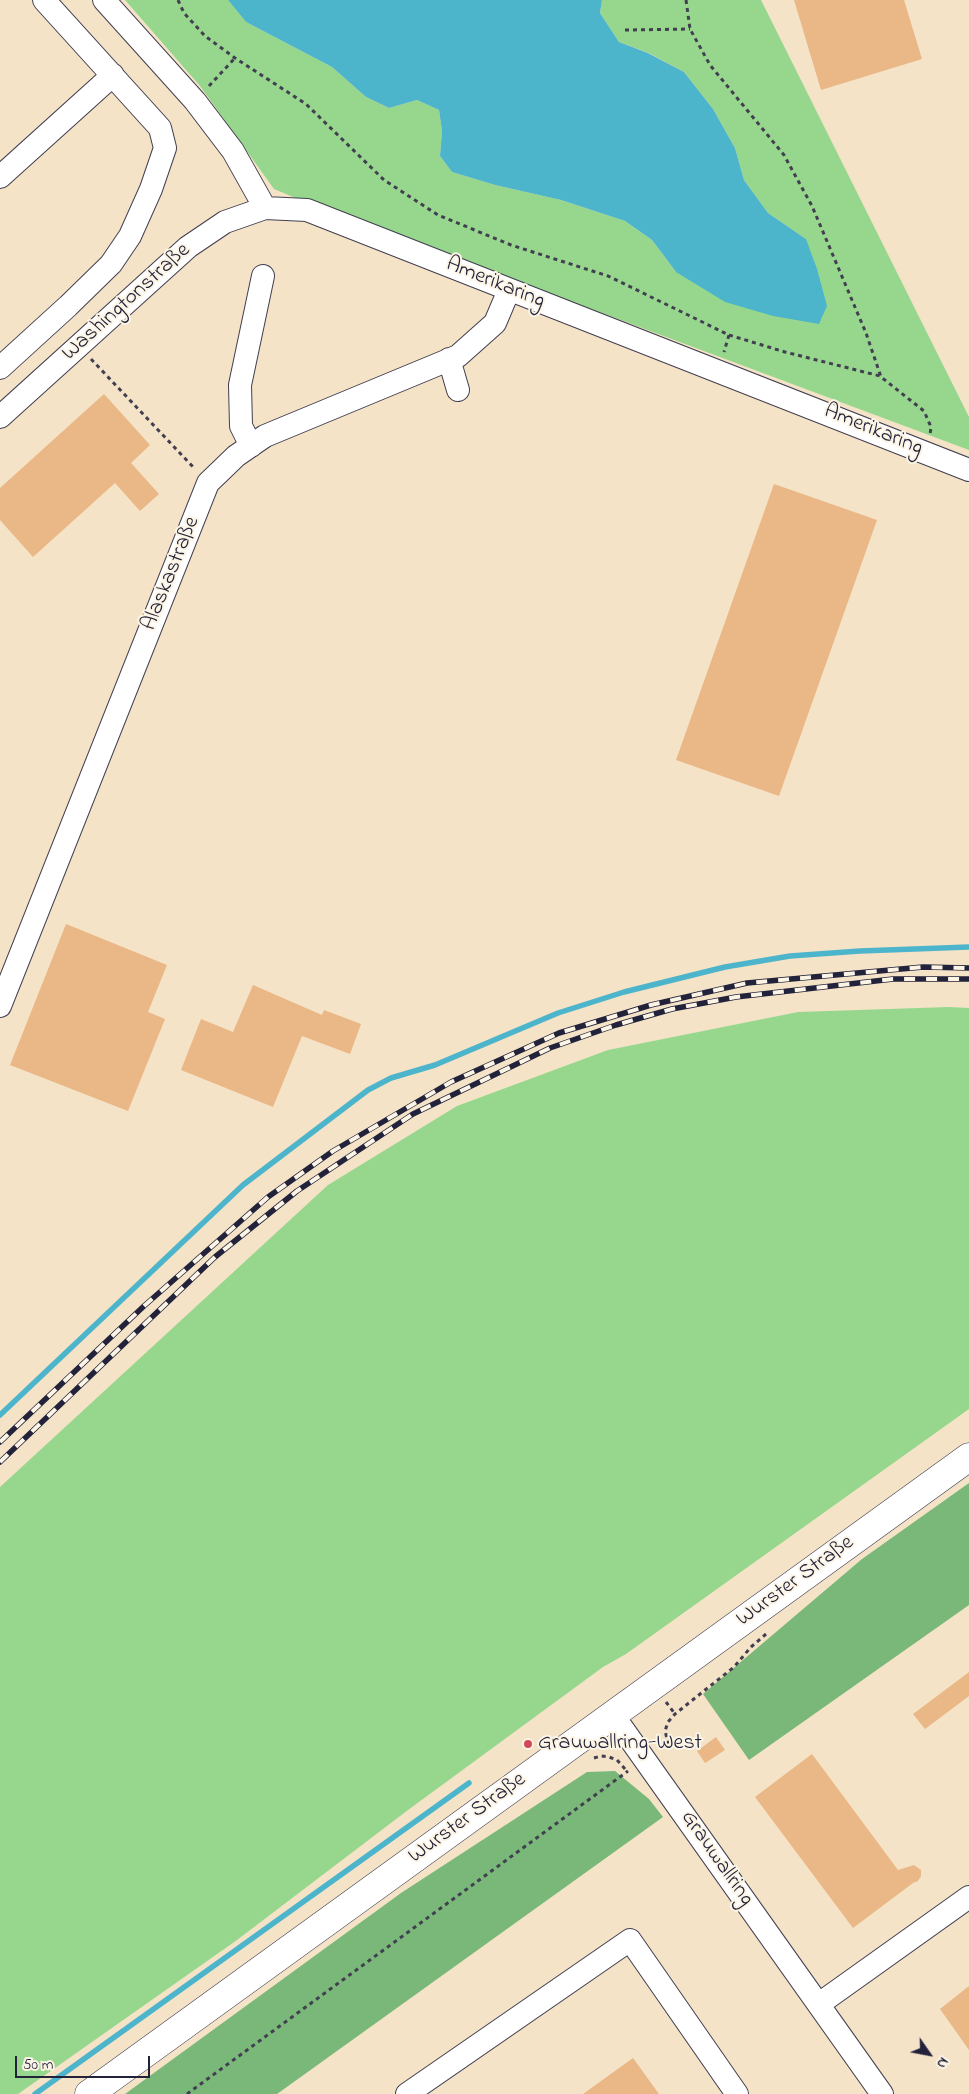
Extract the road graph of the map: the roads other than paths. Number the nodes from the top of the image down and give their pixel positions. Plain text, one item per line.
1 (44, 0) edge
2 (104, 0) edge
3 (113, 75) junction
4 (0, 177) edge
5 (265, 208) junction
6 (263, 276) dead end
7 (509, 290) junction
8 (449, 360) junction
9 (0, 368) edge
10 (458, 390) dead end
11 (0, 417) edge
12 (251, 446) junction
13 (969, 470) edge
14 (0, 1006) edge
15 (969, 1457) edge
16 (613, 1715) junction
17 (969, 1897) edge
18 (819, 2004) junction
19 (89, 2094) edge
20 (407, 2094) edge
21 (737, 2094) edge
22 (882, 2094) edge

1 - 3 street
2 - 5 street
3 - 4 street
3 - 9 street
5 - 7 street, Amerikaring
5 - 11 street, Washingtonstraße
6 - 12 street
7 - 8 street, Alaskastraße
7 - 13 street, Amerikaring
8 - 10 street
8 - 12 street, Alaskastraße
12 - 14 street, Alaskastraße
15 - 16 main road, Wurster Straße
16 - 18 street, Grauwallring
16 - 19 main road, Wurster Straße
17 - 18 street
18 - 22 street, Grauwallring
20 - 21 street

